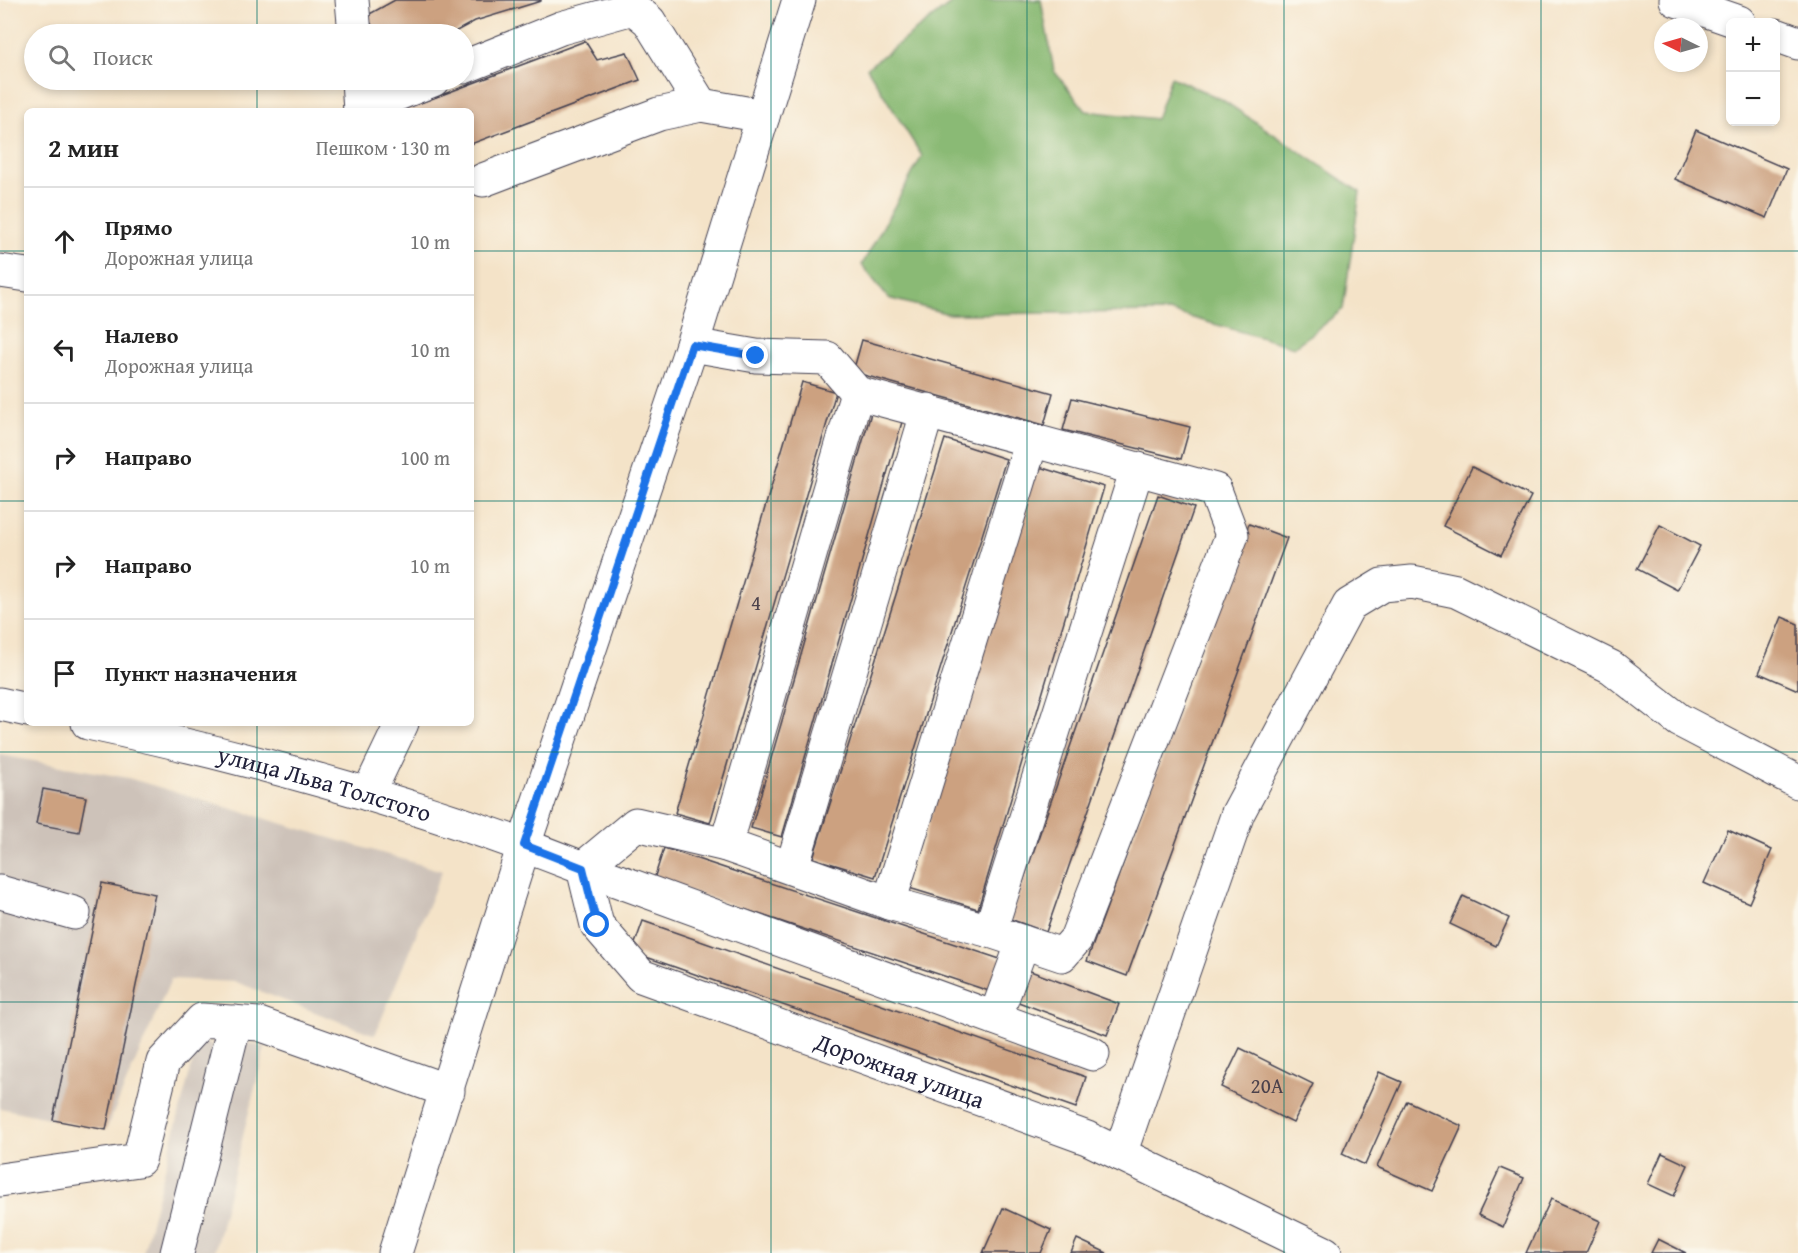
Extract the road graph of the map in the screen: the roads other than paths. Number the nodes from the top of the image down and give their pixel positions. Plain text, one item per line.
1 (799, 0) edge
2 (1676, 0) edge
3 (1728, 18) edge
4 (1780, 36) edge
5 (1798, 43) edge
6 (474, 63) edge
7 (396, 90) edge
8 (359, 100) edge
9 (701, 105) junction
10 (763, 116) junction
11 (483, 180) dead end
12 (0, 272) edge
13 (24, 275) edge
14 (692, 345) junction
15 (858, 393) junction
16 (928, 410) junction
17 (1032, 440) junction
18 (1137, 468) junction
19 (0, 704) edge
20 (24, 709) edge
21 (102, 726) edge
22 (401, 726) edge
23 (1798, 782) edge
24 (368, 794) junction
25 (524, 845) junction
26 (726, 845) junction
27 (792, 867) junction
28 (583, 868) junction
29 (0, 892) edge
30 (889, 903) junction
31 (74, 913) dead end
32 (990, 930) junction
33 (1023, 942) junction
34 (995, 1018) junction
35 (235, 1022) junction
36 (1093, 1054) dead end
37 (448, 1091) junction
38 (1120, 1154) junction
39 (0, 1180) edge
40 (177, 1253) edge
41 (395, 1253) edge
42 (1325, 1253) edge

1 - 10 street
2 - 3 street
4 - 5 street
6 - 9 street
7 - 8 street
9 - 10 street
9 - 11 street
10 - 14 street
12 - 13 street
14 - 15 street
14 - 25 street
15 - 16 street
15 - 26 street
16 - 17 street
16 - 27 street
17 - 18 street
17 - 30 street
18 - 32 street
18 - 33 street
19 - 20 street
21 - 24 street, улица Льва Толстого
22 - 24 street
23 - 38 street
24 - 25 street, улица Льва Толстого
25 - 28 street
25 - 37 street
26 - 27 street
26 - 28 street
27 - 30 street
28 - 34 street
28 - 38 street, Дорожная улица
29 - 31 street
30 - 32 street
32 - 33 street
33 - 34 street
34 - 36 street
35 - 37 street
35 - 39 street
35 - 40 street
37 - 41 street
38 - 42 street, Дорожная улица

